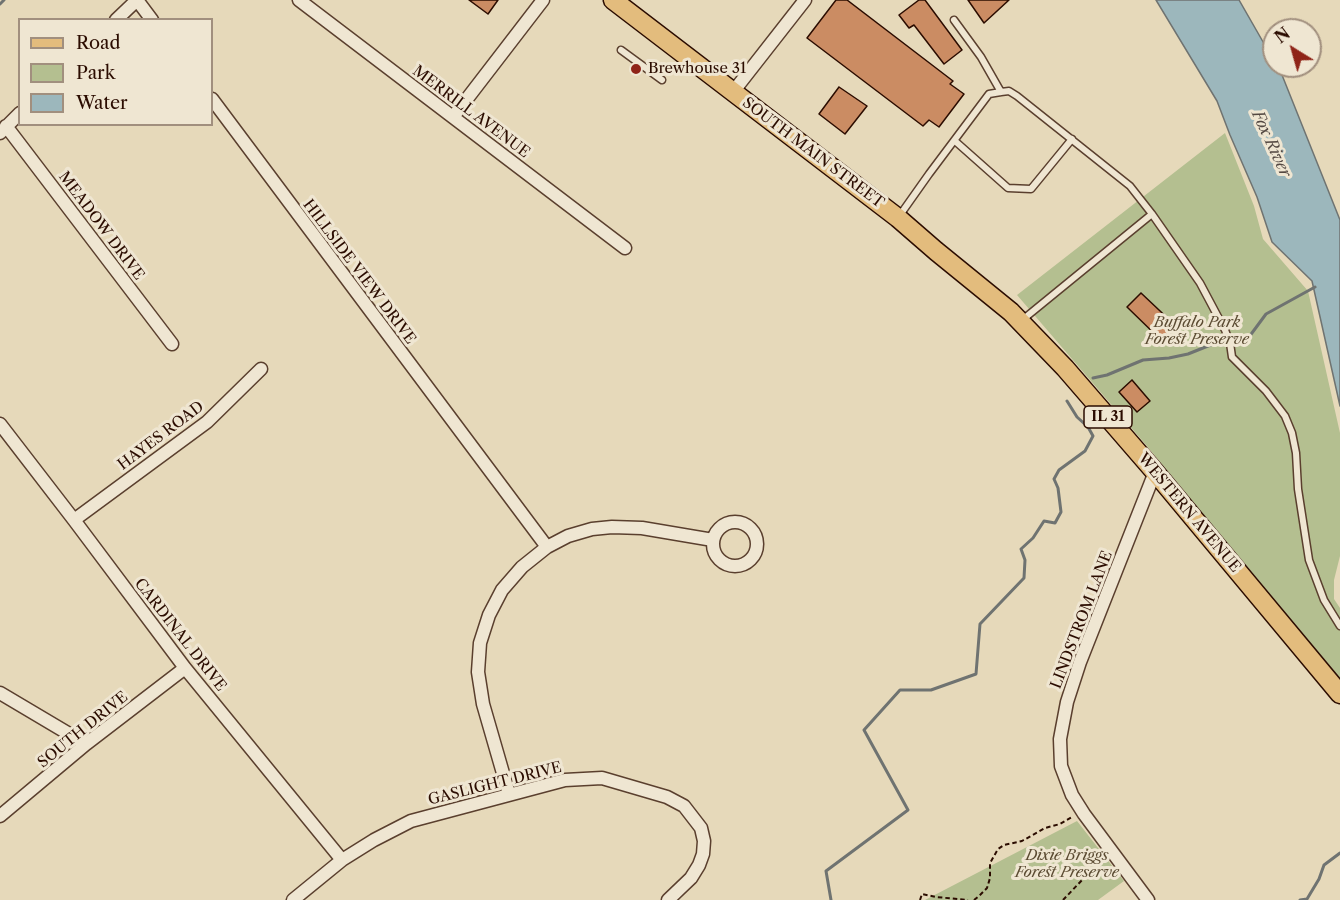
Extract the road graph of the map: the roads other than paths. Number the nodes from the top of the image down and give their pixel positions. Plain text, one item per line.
1 (137, 0) edge
2 (299, 0) edge
3 (543, 0) edge
4 (614, 0) edge
5 (805, 0) edge
6 (118, 18) edge
7 (150, 18) edge
8 (954, 20) dead end
9 (621, 50) dead end
10 (662, 80) dead end
11 (733, 92) junction
12 (1001, 92) junction
13 (213, 100) edge
14 (18, 115) edge
15 (453, 117) junction
16 (3, 129) edge
17 (1072, 139) junction
18 (955, 141) junction
19 (1152, 214) junction
20 (898, 218) junction
21 (625, 248) dead end
22 (1020, 321) junction
23 (172, 344) dead end
24 (261, 369) dead end
25 (0, 424) edge
26 (1155, 472) junction
27 (74, 520) junction
28 (713, 540) dead end
29 (547, 547) junction
30 (1340, 626) edge
31 (185, 668) junction
32 (0, 693) edge
33 (1340, 694) edge
34 (86, 744) junction
35 (509, 794) junction
36 (0, 816) edge
37 (342, 860) junction
38 (293, 900) edge
39 (668, 900) edge
40 (1148, 900) edge

1 - 6 street
1 - 7 street
2 - 15 street, MERRILL AVENUE
3 - 15 street
4 - 11 main road, SOUTH MAIN STREET / IL 31
5 - 11 street
8 - 12 lane
9 - 10 lane
11 - 20 main road, SOUTH MAIN STREET / IL 31
12 - 17 lane
12 - 18 lane
13 - 29 street, HILLSIDE VIEW DRIVE
14 - 16 street
15 - 21 street, MERRILL AVENUE
16 - 23 street, MEADOW DRIVE
17 - 18 lane
17 - 19 lane
18 - 20 lane
19 - 22 lane
19 - 30 lane
20 - 22 main road, WESTERN AVENUE / IL 31
22 - 26 main road, WESTERN AVENUE / IL 31
24 - 27 street, HAYES ROAD
25 - 27 street, CARDINAL DRIVE
26 - 33 main road, WESTERN AVENUE / IL 31
26 - 40 street, LINDSTROM LANE
27 - 31 street, CARDINAL DRIVE
28 - 29 street
29 - 35 street
31 - 34 street, SOUTH DRIVE
31 - 37 street, CARDINAL DRIVE
32 - 34 street
34 - 36 street, SOUTH DRIVE
35 - 37 street, GASLIGHT DRIVE
35 - 39 street, GASLIGHT DRIVE
37 - 38 street, GASLIGHT DRIVE

